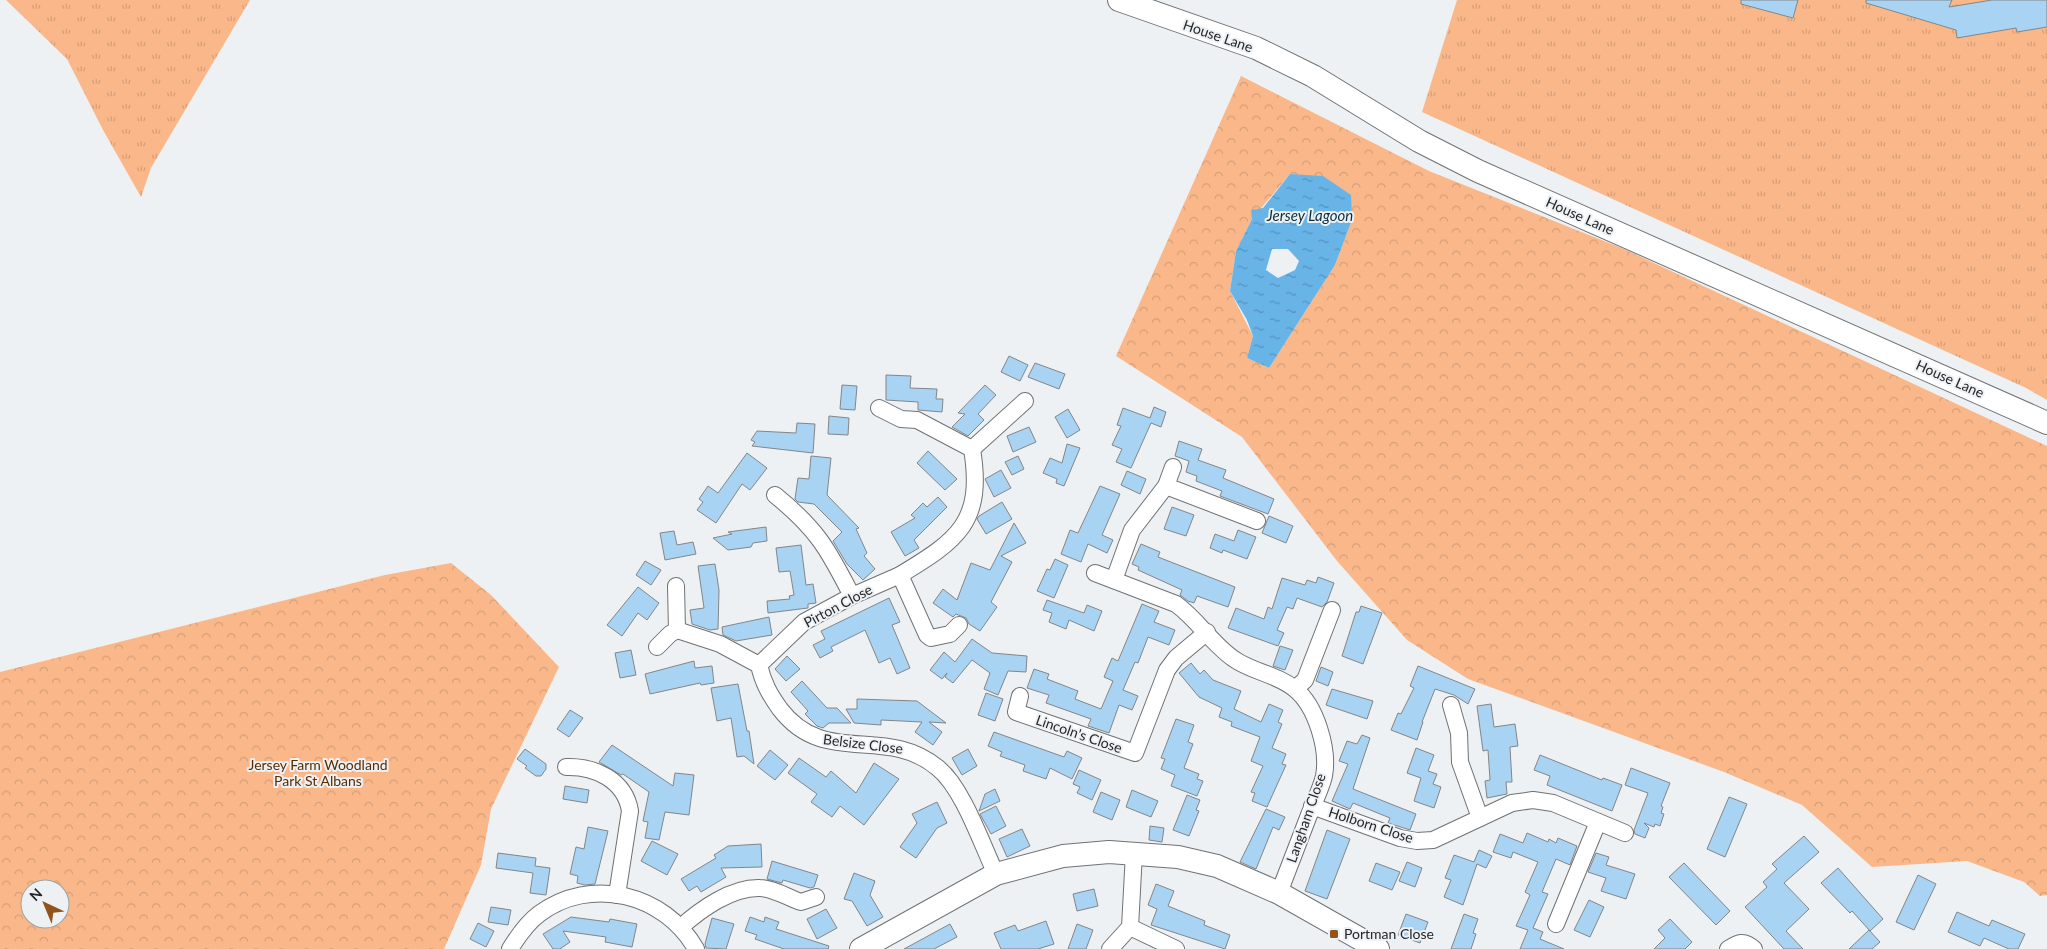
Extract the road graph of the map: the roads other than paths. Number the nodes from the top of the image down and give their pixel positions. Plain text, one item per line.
1 (1119, 0) edge
2 (1025, 401) dead end
3 (879, 408) dead end
4 (2047, 423) edge
5 (972, 449) junction
6 (1173, 467) dead end
7 (1166, 486) junction
8 (775, 495) dead end
9 (1257, 521) dead end
10 (1095, 573) dead end
11 (900, 575) junction
12 (1114, 580) junction
13 (676, 586) dead end
14 (852, 596) junction
15 (1332, 610) dead end
16 (958, 625) dead end
17 (677, 630) junction
18 (1207, 632) junction
19 (657, 647) dead end
20 (759, 666) junction
21 (1296, 689) junction
22 (1020, 696) dead end
23 (1451, 705) dead end
24 (566, 767) dead end
25 (1312, 806) junction
26 (1480, 818) junction
27 (1598, 822) junction
28 (1625, 833) dead end
29 (1134, 852) junction
30 (996, 874) junction
31 (1279, 892) junction
32 (617, 895) junction
33 (816, 896) dead end
34 (1556, 924) dead end
35 (1130, 927) junction
36 (681, 928) junction
37 (863, 948) edge
38 (510, 949) edge
39 (696, 949) edge
40 (1110, 949) edge
41 (1176, 949) edge
42 (1378, 949) edge
43 (1728, 949) edge
44 (1754, 949) edge

1 - 4 street, House Lane
2 - 5 street
3 - 5 street
5 - 11 street, Pirton Close
6 - 7 street
7 - 9 street
7 - 12 street
8 - 14 street
10 - 12 street, Langham Close
11 - 14 street, Pirton Close
11 - 16 street
12 - 18 street, Langham Close
13 - 17 street
14 - 20 street, Pirton Close
15 - 21 street
17 - 19 street
17 - 20 street
18 - 21 street, Langham Close
18 - 22 street, Lincoln's Close
20 - 30 street, Belsize Close
21 - 25 street, Langham Close
23 - 26 street
24 - 32 street
25 - 26 street, Holborn Close
25 - 31 street, Langham Close
26 - 27 street, Holborn Close
27 - 28 street, Holborn Close
27 - 34 street
29 - 30 street
29 - 31 street
29 - 35 street
30 - 37 street
31 - 42 street
32 - 36 street
32 - 38 street
33 - 36 street
35 - 40 street
35 - 41 street
36 - 39 street
43 - 44 street

